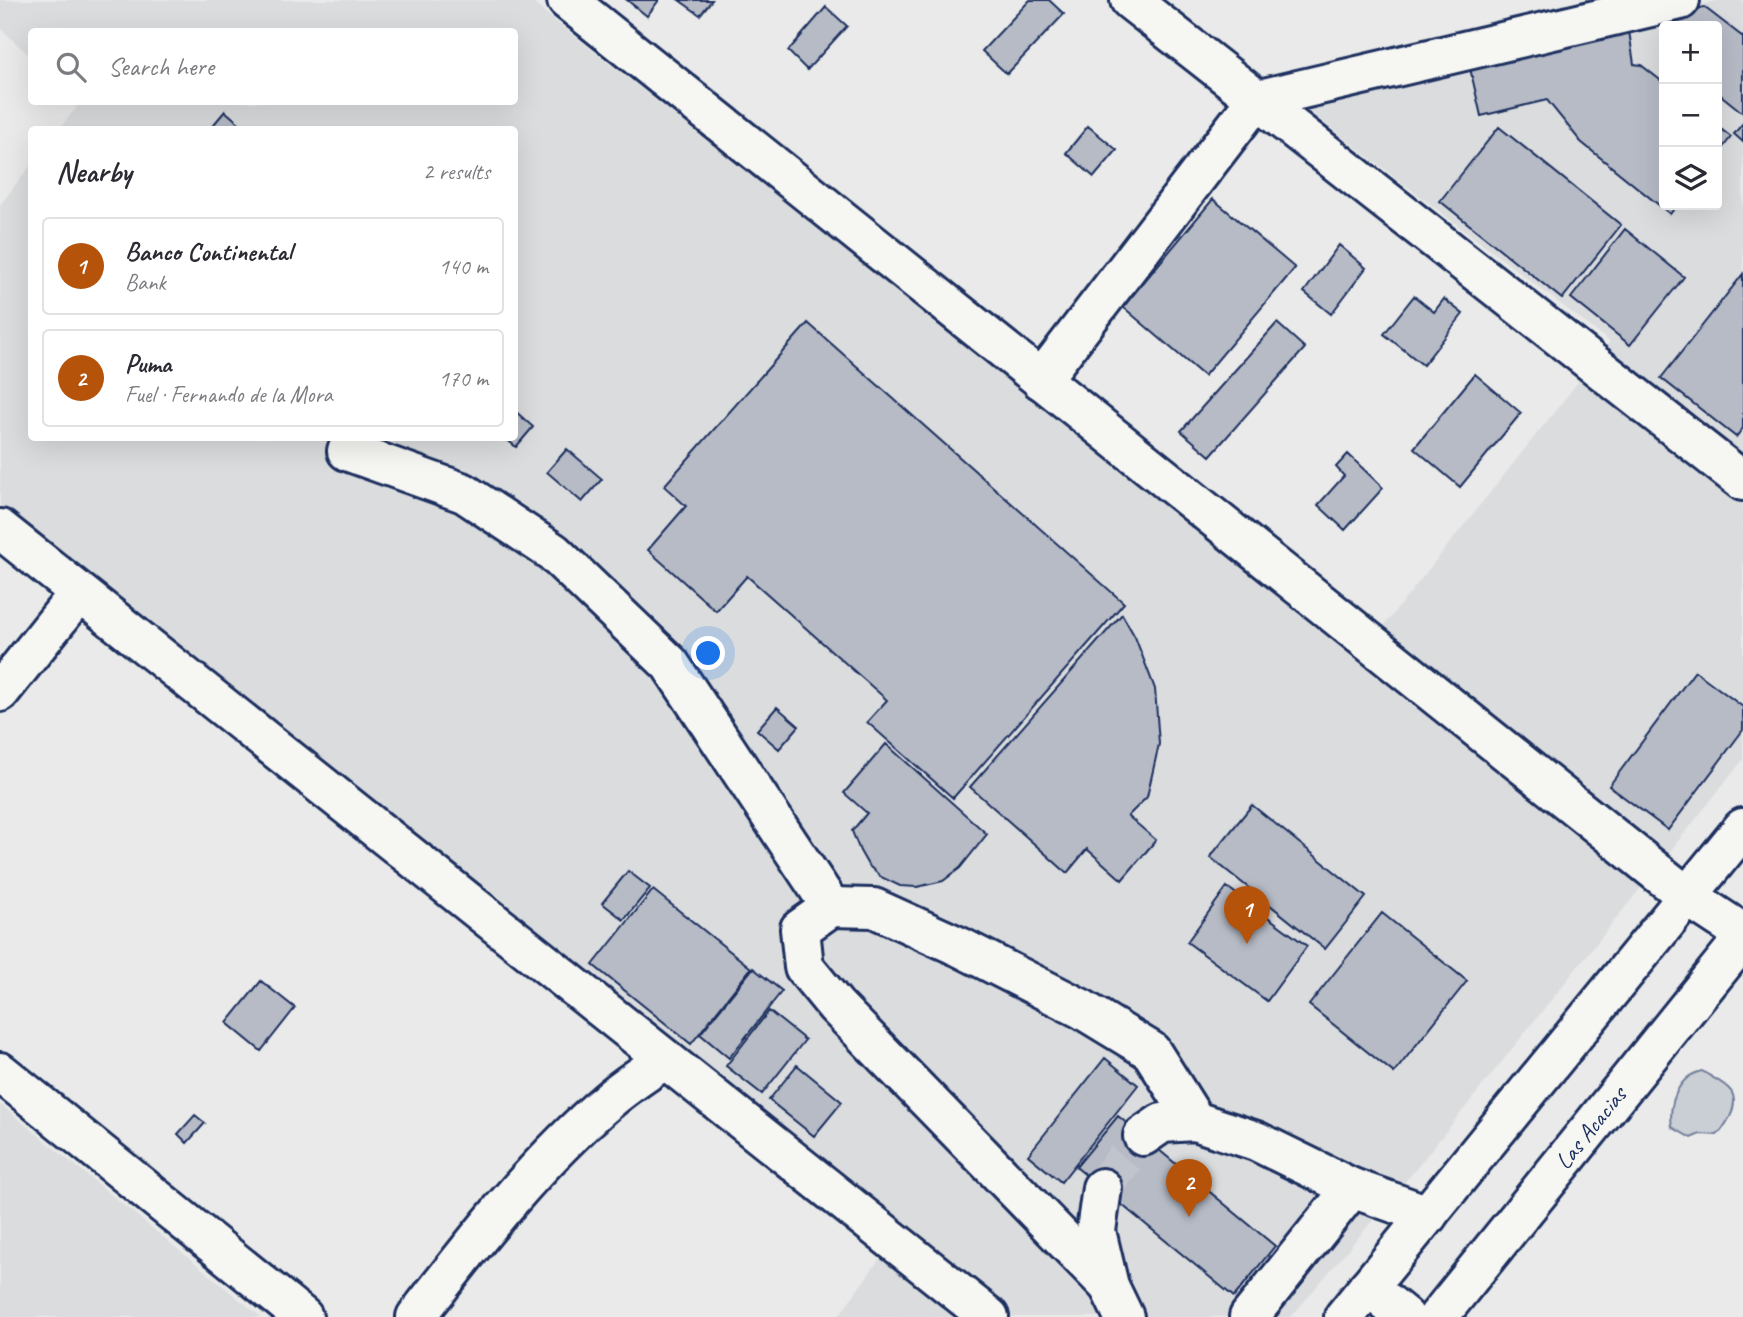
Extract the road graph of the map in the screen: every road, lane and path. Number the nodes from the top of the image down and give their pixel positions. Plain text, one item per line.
1 (567, 0) edge
2 (1130, 0) edge
3 (1159, 0) edge
4 (1681, 0) edge
5 (1219, 71) junction
6 (1256, 100) junction
7 (1041, 380) junction
8 (347, 452) dead end
9 (1743, 481) edge
10 (0, 529) edge
11 (79, 593) junction
12 (0, 692) edge
13 (1743, 828) edge
14 (1688, 897) junction
15 (831, 907) junction
16 (1743, 933) edge
17 (1743, 939) edge
18 (665, 1059) junction
19 (0, 1072) edge
20 (1195, 1121) junction
21 (1143, 1136) tunnel mouth
22 (1102, 1188) tunnel mouth
23 (1352, 1188) junction
24 (1427, 1215) junction
25 (1368, 1287) junction
26 (1116, 1302) edge
27 (303, 1317) edge
28 (416, 1317) edge
29 (989, 1317) edge
30 (1250, 1317) edge
31 (1344, 1317) edge
32 (1405, 1317) edge
33 (1438, 1317) edge

1 - 7 main road
2 - 5 main road
3 - 5 main road
4 - 6 main road
5 - 6 main road
6 - 7 main road
6 - 9 main road
7 - 14 main road
8 - 15 main road
10 - 11 main road
11 - 12 main road
11 - 18 main road
13 - 14 main road
14 - 16 main road
14 - 24 main road
15 - 20 main road
15 - 26 main road
17 - 33 main road, Las Acacias
18 - 28 main road
18 - 29 main road
19 - 27 main road
20 - 21 main road
20 - 23 main road
22 - 26 main road
23 - 24 main road
23 - 30 main road
24 - 25 main road
25 - 31 main road
25 - 32 main road

